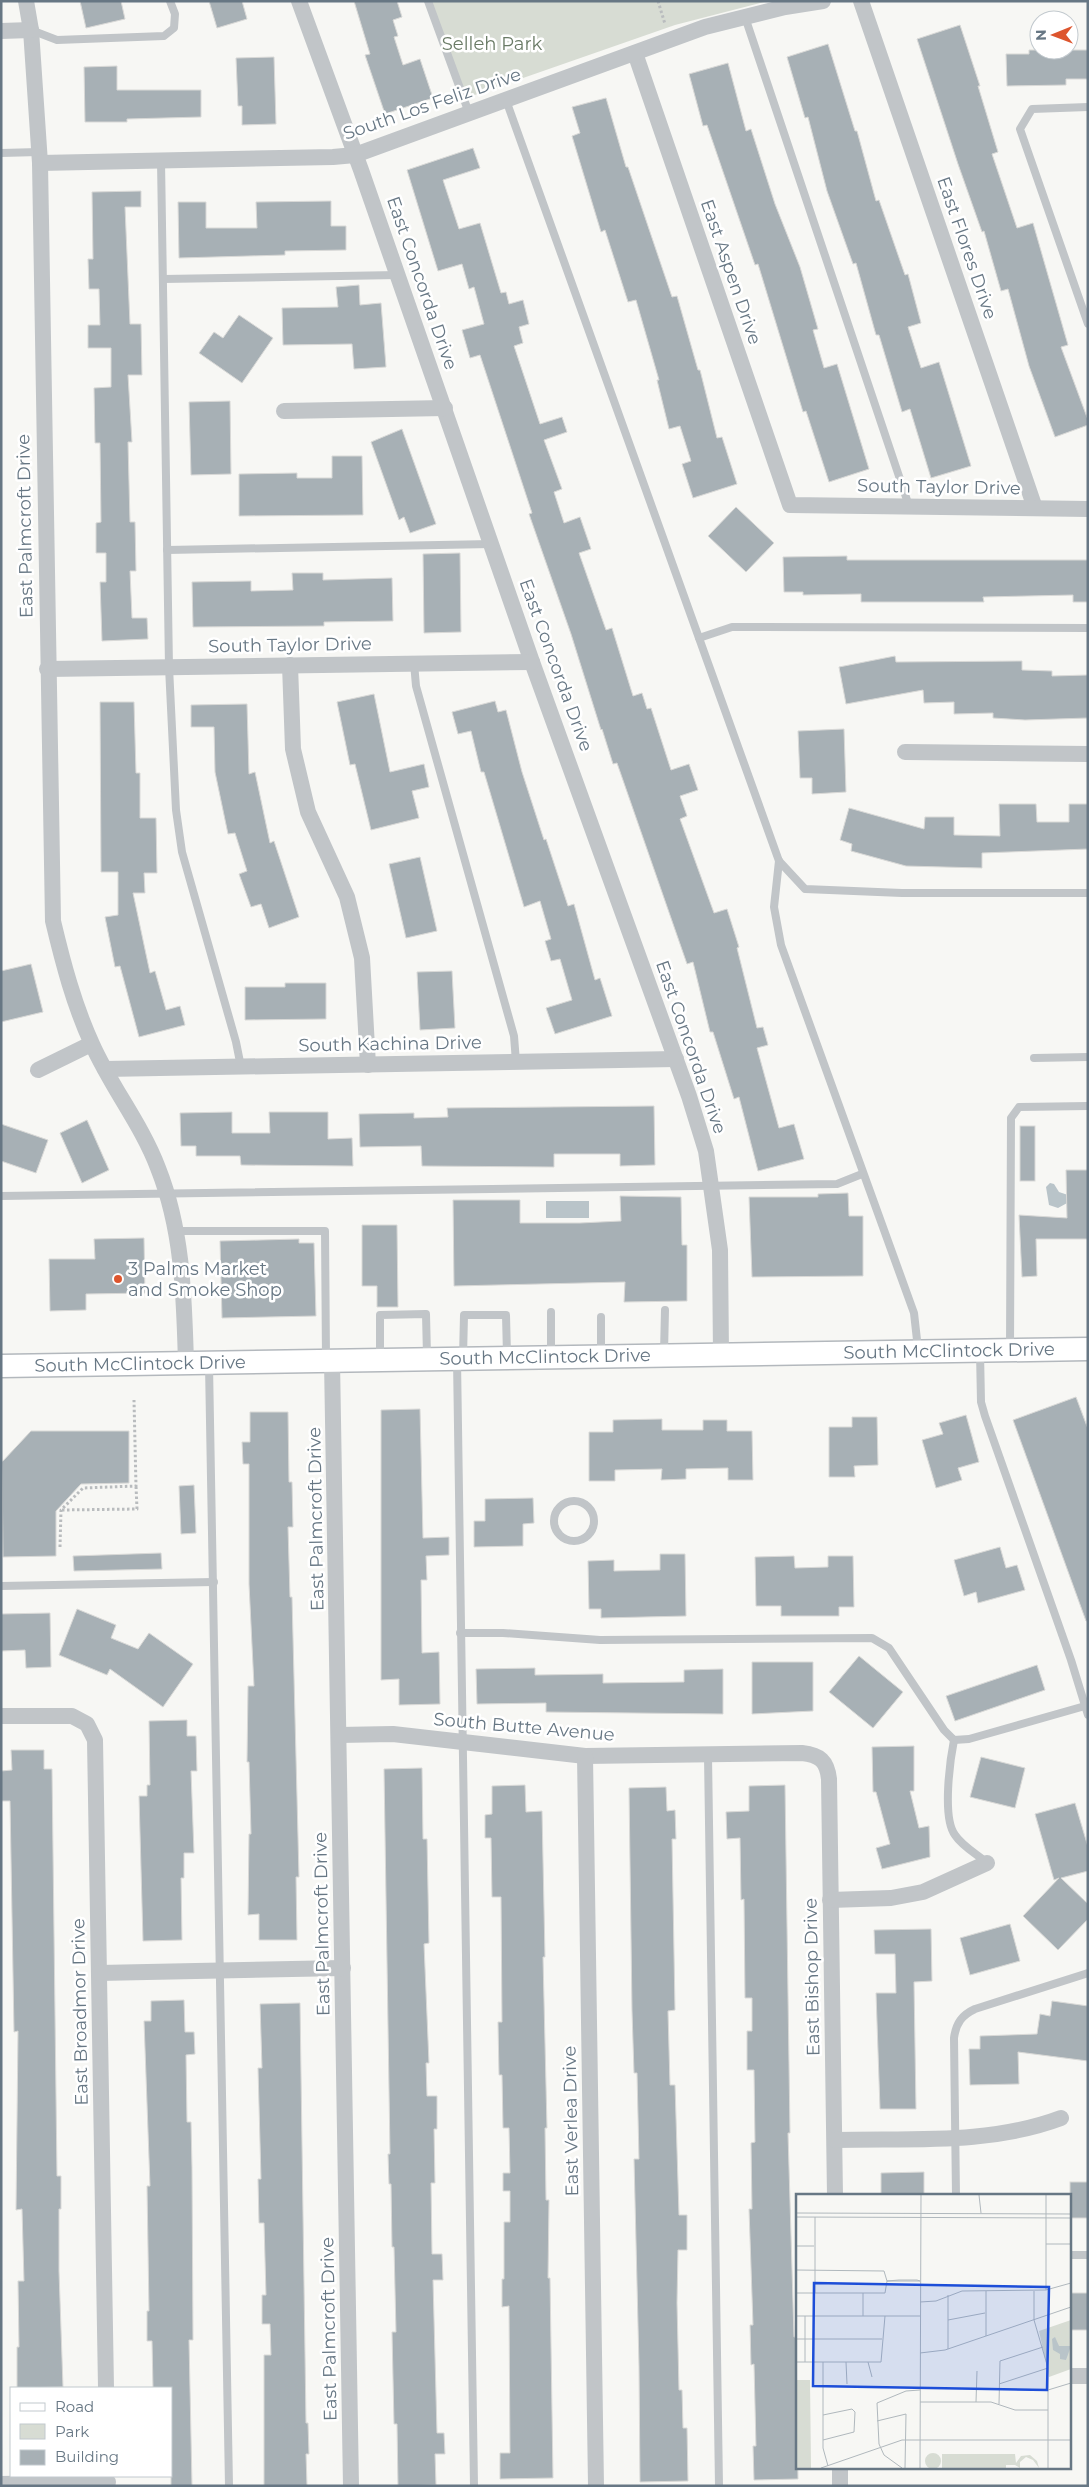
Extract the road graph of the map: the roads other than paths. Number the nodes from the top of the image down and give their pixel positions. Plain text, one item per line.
1 (26, 1) edge
2 (170, 1) edge
3 (298, 1) edge
4 (428, 1) edge
5 (824, 1) edge
6 (861, 1) edge
7 (746, 17) junction
8 (31, 30) junction
9 (1, 31) edge
10 (635, 52) junction
11 (506, 100) junction
12 (1088, 107) edge
13 (469, 113) junction
14 (1, 153) edge
15 (354, 155) junction
16 (39, 157) junction
17 (161, 161) junction
18 (398, 275) junction
19 (163, 279) junction
20 (1088, 324) edge
21 (445, 408) junction
22 (284, 411) dead end
23 (790, 505) joint
24 (909, 506) junction
25 (1035, 508) junction
26 (1088, 509) edge
27 (492, 544) junction
28 (167, 550) junction
29 (1088, 628) edge
30 (699, 638) junction
31 (532, 662) junction
32 (414, 663) junction
33 (290, 665) junction
34 (169, 667) junction
35 (47, 669) junction
36 (905, 752) dead end
37 (1088, 754) edge
38 (779, 861) junction
39 (1088, 893) edge
40 (92, 1044) junction
41 (1088, 1057) edge
42 (1034, 1058) dead end
43 (676, 1060) junction
44 (516, 1062) junction
45 (368, 1065) junction
46 (241, 1067) junction
47 (105, 1069) junction
48 (38, 1070) dead end
49 (1088, 1106) edge
50 (862, 1174) junction
51 (712, 1184) junction
52 (167, 1194) junction
53 (1, 1196) edge
54 (176, 1231) junction
55 (665, 1310) dead end
56 (550, 1312) dead end
57 (601, 1317) dead end
58 (1088, 1349) edge
59 (980, 1350) junction
60 (1010, 1350) junction
61 (918, 1351) junction
62 (721, 1354) junction
63 (664, 1355) junction
64 (601, 1356) junction
65 (551, 1357) junction
66 (507, 1358) junction
67 (427, 1359) junction
68 (460, 1359) junction
69 (380, 1360) junction
70 (329, 1361) junction
71 (186, 1363) junction
72 (208, 1363) junction
73 (1, 1366) edge
74 (553, 1520) joint
75 (214, 1582) junction
76 (1, 1586) edge
77 (460, 1633) junction
78 (1085, 1706) junction
79 (1088, 1715) edge
80 (1, 1716) edge
81 (340, 1736) junction
82 (954, 1740) junction
83 (462, 1742) junction
84 (585, 1756) junction
85 (708, 1756) junction
86 (823, 1760) joint
87 (988, 1863) joint
88 (830, 1900) junction
89 (343, 1968) junction
90 (220, 1971) junction
91 (99, 1972) junction
92 (1088, 1973) edge
93 (1061, 2118) dead end
94 (956, 2138) junction
95 (835, 2140) junction
96 (835, 2194) edge
97 (956, 2194) edge
98 (1072, 2255) edge
99 (1088, 2255) edge
100 (1072, 2376) edge
101 (1088, 2376) edge
102 (106, 2387) edge
103 (840, 2470) edge
104 (108, 2481) edge
105 (1, 2484) edge
106 (228, 2486) edge
107 (351, 2486) edge
108 (474, 2486) edge
109 (596, 2486) edge
110 (719, 2486) edge
111 (840, 2486) edge

1 - 8 street, East Palmcroft Drive
2 - 8 lane
3 - 15 street, East Concorda Drive
4 - 13 lane
5 - 7 street, South Los Feliz Drive
6 - 25 street, East Flores Drive
7 - 10 street, South Los Feliz Drive
7 - 24 lane
8 - 9 street
8 - 16 street, East Palmcroft Drive
10 - 11 street, South Los Feliz Drive
10 - 23 street, East Aspen Drive
11 - 13 street, South Los Feliz Drive
11 - 30 lane
12 - 20 lane
13 - 15 street, South Los Feliz Drive
14 - 16 lane
15 - 17 street, South Los Feliz Drive
15 - 18 street, East Concorda Drive
16 - 17 street, South Los Feliz Drive
16 - 35 street, East Palmcroft Drive
17 - 19 lane
18 - 19 lane
18 - 21 street, East Concorda Drive
19 - 28 lane
21 - 22 street
21 - 27 street, East Concorda Drive
23 - 24 street, South Taylor Drive
24 - 25 street, South Taylor Drive
25 - 26 street, South Taylor Drive
27 - 28 lane
27 - 31 street, East Concorda Drive
28 - 34 lane
29 - 30 lane
30 - 38 lane
31 - 32 street, South Taylor Drive
31 - 43 street, East Concorda Drive
32 - 33 street, South Taylor Drive
32 - 44 lane
33 - 34 street, South Taylor Drive
33 - 45 street
34 - 35 street, South Taylor Drive
34 - 46 lane
35 - 40 street, East Palmcroft Drive
36 - 37 street
38 - 39 lane
38 - 50 lane
40 - 47 street, East Palmcroft Drive
40 - 48 street
41 - 42 lane
43 - 44 street, South Kachina Drive
43 - 51 street, East Concorda Drive
44 - 45 street, South Kachina Drive
45 - 46 street, South Kachina Drive
46 - 47 street, South Kachina Drive
47 - 52 street, East Palmcroft Drive
49 - 60 lane
50 - 51 lane
50 - 61 lane
51 - 52 lane
51 - 62 street, East Concorda Drive
52 - 53 lane
52 - 54 street, East Palmcroft Drive
54 - 70 lane
54 - 71 street, East Palmcroft Drive
55 - 63 lane
56 - 65 lane
57 - 64 lane
58 - 60 main road, South McClintock Drive
59 - 60 main road, South McClintock Drive
59 - 61 main road, South McClintock Drive
59 - 78 lane
61 - 62 main road, South McClintock Drive
62 - 63 main road, South McClintock Drive
63 - 64 main road, South McClintock Drive
64 - 65 main road, South McClintock Drive
65 - 66 main road, South McClintock Drive
66 - 68 main road, South McClintock Drive
66 - 68 lane
67 - 68 main road, South McClintock Drive
67 - 69 main road, South McClintock Drive
67 - 69 lane
68 - 77 lane
69 - 70 main road, South McClintock Drive
70 - 72 main road, South McClintock Drive
70 - 81 street, East Palmcroft Drive
71 - 72 main road, South McClintock Drive
71 - 73 main road, South McClintock Drive
72 - 75 lane
74 - 74 lane
75 - 76 lane
75 - 90 lane
77 - 82 lane
77 - 83 lane
78 - 79 lane
78 - 82 lane
80 - 91 street, East Broadmor Drive
81 - 83 street, South Butte Avenue
81 - 89 street, East Palmcroft Drive
82 - 87 lane
83 - 84 street, South Butte Avenue
83 - 108 lane
84 - 85 street, South Butte Avenue
84 - 109 street, East Verlea Drive
85 - 86 street, South Butte Avenue
85 - 110 lane
86 - 88 street, East Bishop Drive
87 - 88 street
88 - 95 street, East Bishop Drive
89 - 90 street
89 - 107 street, East Palmcroft Drive
90 - 91 street
90 - 106 lane
91 - 102 street, East Broadmor Drive
92 - 94 lane
93 - 94 street
94 - 95 street
94 - 97 lane
95 - 96 street, East Bishop Drive
98 - 99 lane
100 - 101 street
103 - 111 street
104 - 105 street

